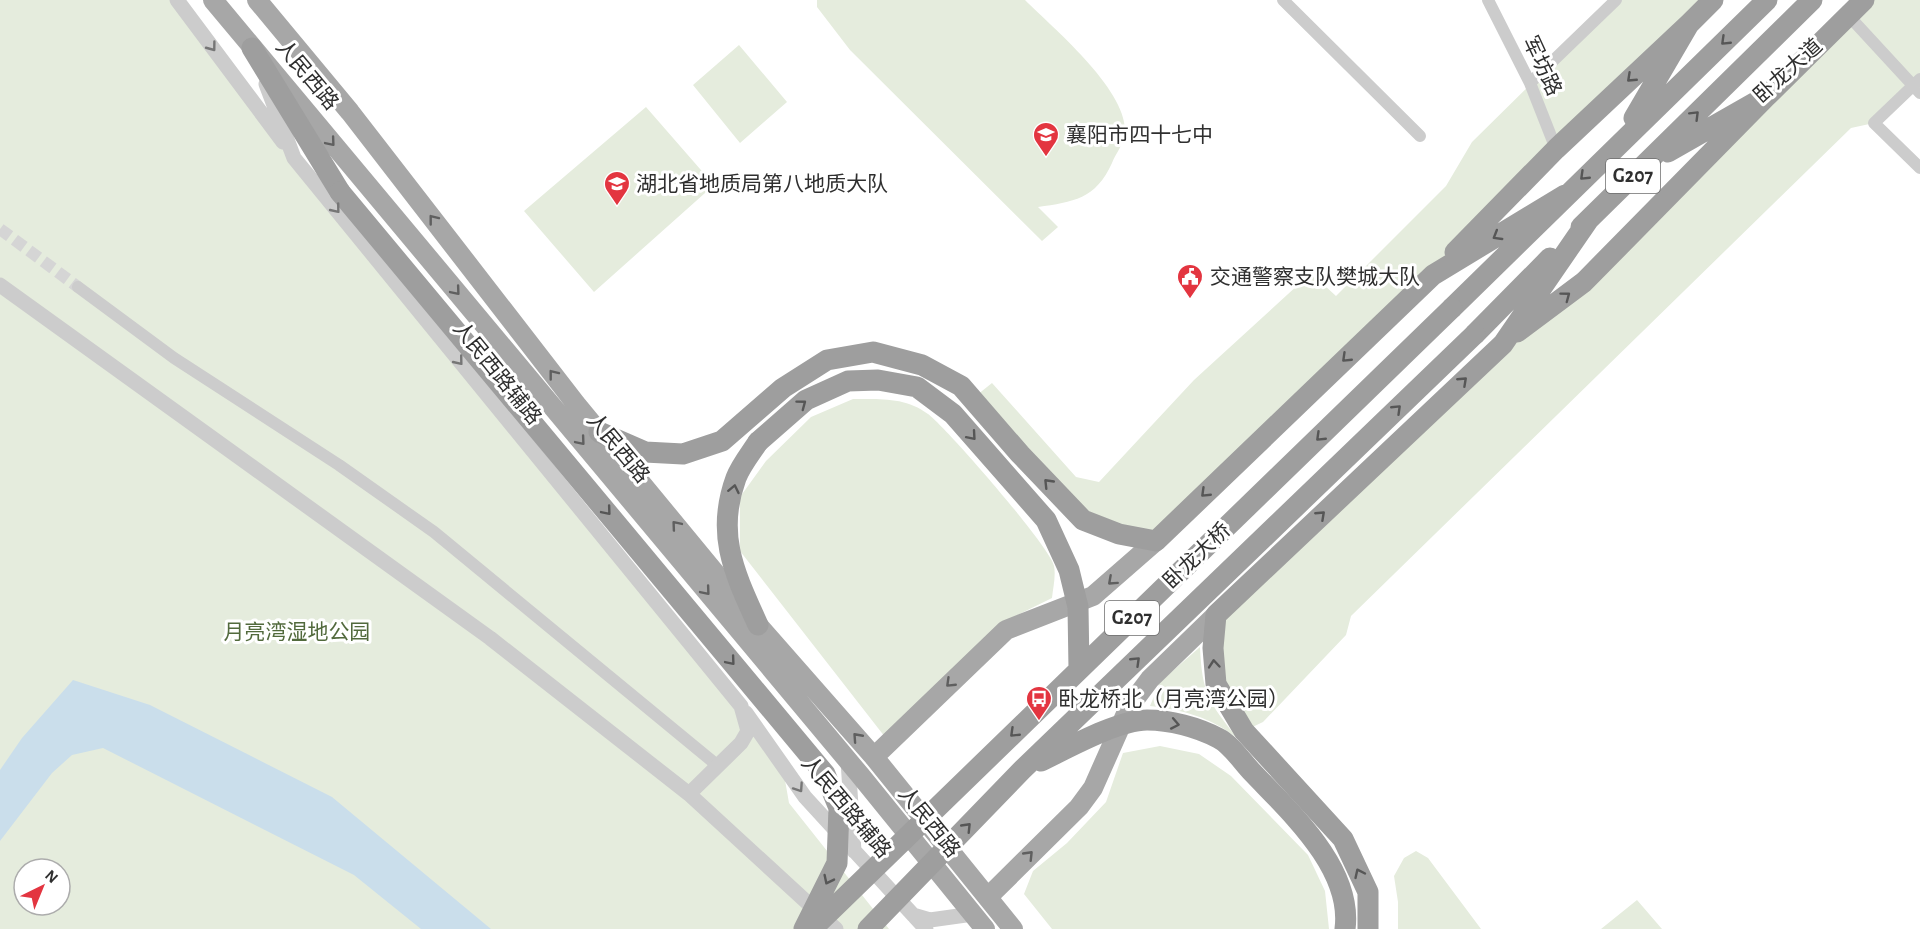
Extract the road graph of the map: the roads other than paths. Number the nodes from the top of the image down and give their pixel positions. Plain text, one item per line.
1 (177, 0) edge
2 (213, 0) edge
3 (257, 0) edge
4 (1283, 0) edge
5 (1488, 0) edge
6 (1616, 0) edge
7 (1713, 0) edge
8 (1767, 0) edge
9 (1812, 0) edge
10 (1864, 0) edge
11 (1848, 15) junction
12 (1689, 24) junction
13 (252, 48) junction
14 (1530, 83) junction
15 (1918, 86) edge
16 (1768, 95) junction
17 (1420, 136) dead end
18 (1620, 142) junction
19 (1556, 149) junction
20 (294, 158) junction
21 (1642, 167) junction
22 (1920, 168) edge
23 (1565, 195) junction
24 (1589, 219) junction
25 (1433, 275) junction
26 (0, 285) edge
27 (78, 287) tunnel mouth
28 (1474, 334) joint
29 (1503, 344) junction
30 (599, 432) junction
31 (1155, 541) junction
32 (1216, 615) junction
33 (758, 625) junction
34 (1079, 669) junction
35 (741, 706) junction
36 (741, 743) junction
37 (874, 757) junction
38 (848, 761) junction
39 (782, 763) junction
40 (718, 766) junction
41 (1022, 770) junction
42 (689, 794) junction
43 (854, 851) junction
44 (988, 897) junction
45 (913, 915) junction
46 (979, 922) edge
47 (804, 929) edge
48 (812, 929) edge
49 (836, 929) edge
50 (868, 929) edge
51 (926, 929) edge
52 (1013, 929) edge
53 (1345, 929) edge
54 (1368, 929) edge

1 -> 20 street
2 - 13 main road, 人民西路
30 -> 3 main road, 人民西路
4 - 17 street
5 - 14 street, 军坊路
6 - 14 street
7 - 12 highway, G207
8 -> 18 highway, G207
21 -> 9 highway, 卧龙大道 / G207
10 - 11 highway, 卧龙大道 / G207
11 - 15 street
11 - 16 highway, 卧龙大道 / G207
12 - 18 highway, G207
12 -> 19 highway
13 - 20 street, 人民西路辅路
13 -> 38 main road, 人民西路
13 -> 47 highway, bridge
14 - 19 street, 军坊路
15 - 22 street
16 - 21 highway, 卧龙大道 / G207
29 -> 16 highway
18 -> 23 highway, G207
19 - 25 highway
20 -> 35 street, 人民西路辅路
21 - 24 highway, 卧龙大道 / G207
23 -> 25 highway
23 -> 34 highway, 卧龙大桥 / G207, bridge
24 - 28 highway, 卧龙大道 / G207
24 - 29 highway
25 -> 31 highway
26 - 42 street
27 - 40 street
41 -> 28 highway, 卧龙大桥 / G207, bridge
32 -> 29 highway
31 -> 30 highway
33 -> 30 main road, 人民西路
31 -> 37 main road
44 -> 32 main road
54 -> 32 highway
33 -> 34 highway, bridge
37 -> 33 main road, 人民西路
34 -> 48 highway, 卧龙大桥 / G207, bridge
35 - 36 street, 人民西路辅路
35 - 39 street, 人民西路辅路
36 - 39 street
36 - 40 street
37 - 44 main road, 人民西路
38 - 43 street
38 - 46 main road, 人民西路
39 -> 43 street, 人民西路辅路
40 - 42 street
50 -> 41 highway, 卧龙大桥 / G207, bridge
41 -> 53 highway, bridge
42 - 49 street
43 - 45 street, 人民西路辅路
44 - 52 main road, 人民西路
45 - 46 street
45 - 51 street, 人民西路辅路

